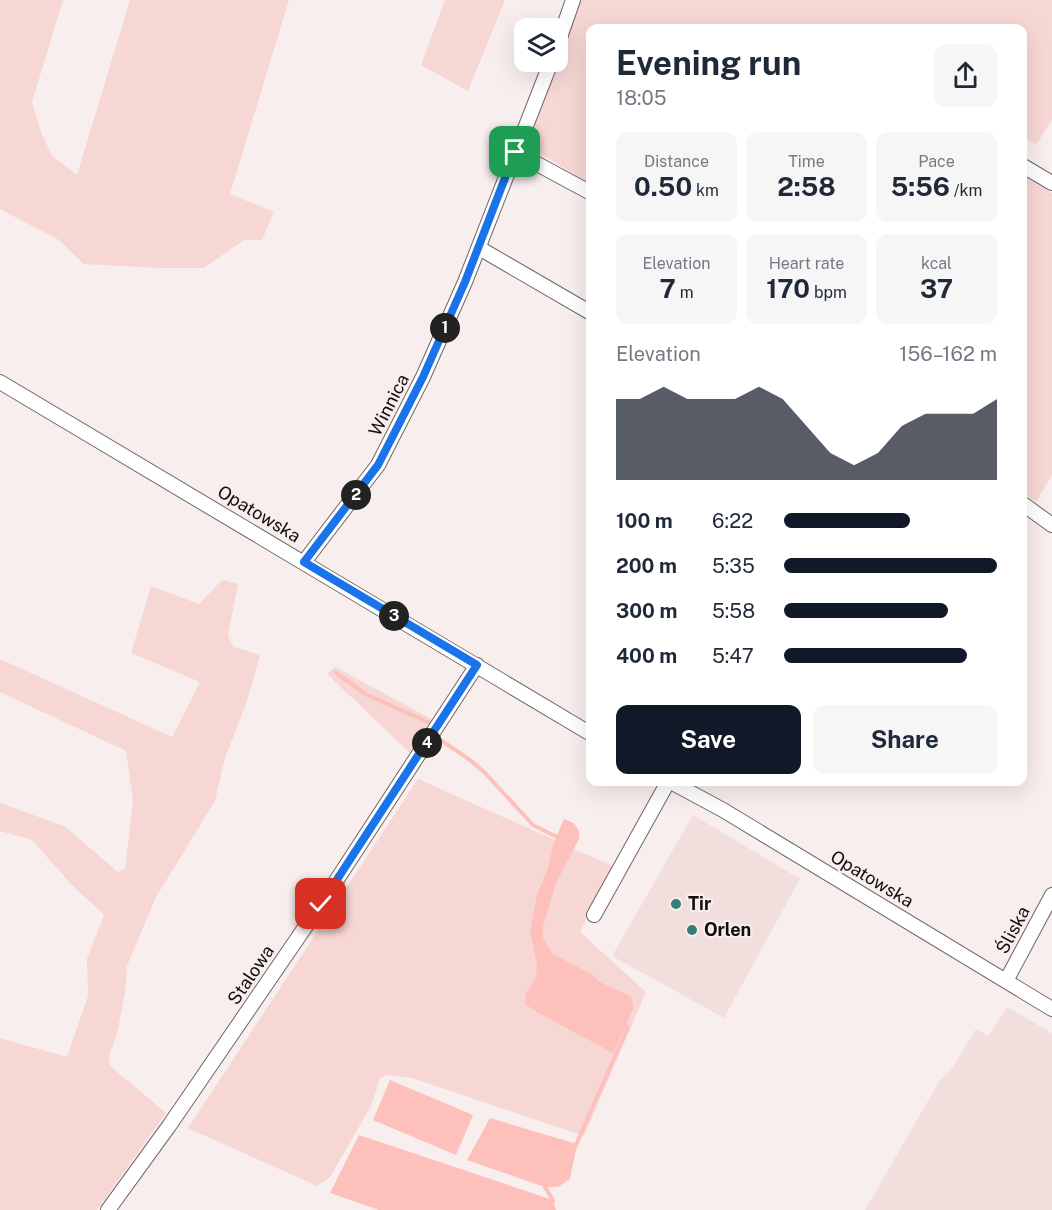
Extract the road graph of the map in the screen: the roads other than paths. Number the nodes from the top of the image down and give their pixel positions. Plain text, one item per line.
1 (573, 0) edge
2 (567, 18) edge
3 (547, 72) edge
4 (515, 152) junction
5 (1027, 168) edge
6 (1052, 183) edge
7 (586, 190) edge
8 (479, 248) junction
9 (586, 310) edge
10 (0, 382) edge
11 (1027, 507) edge
12 (1052, 525) edge
13 (304, 562) junction
14 (477, 665) junction
15 (586, 731) edge
16 (668, 786) edge
17 (677, 786) edge
18 (1052, 895) edge
19 (594, 915) dead end
20 (1006, 981) junction
21 (1052, 1009) edge
22 (108, 1210) edge

1 - 2 street
3 - 4 street, Winnica
4 - 7 street
4 - 8 street, Winnica
5 - 6 street
8 - 9 street
8 - 13 street, Winnica
10 - 13 street, Opatowska
11 - 12 street
13 - 14 street, Opatowska
14 - 15 street, Opatowska
14 - 22 street, Stalowa
16 - 19 street
17 - 20 street, Opatowska
18 - 20 street, Śliska
20 - 21 street, Opatowska

